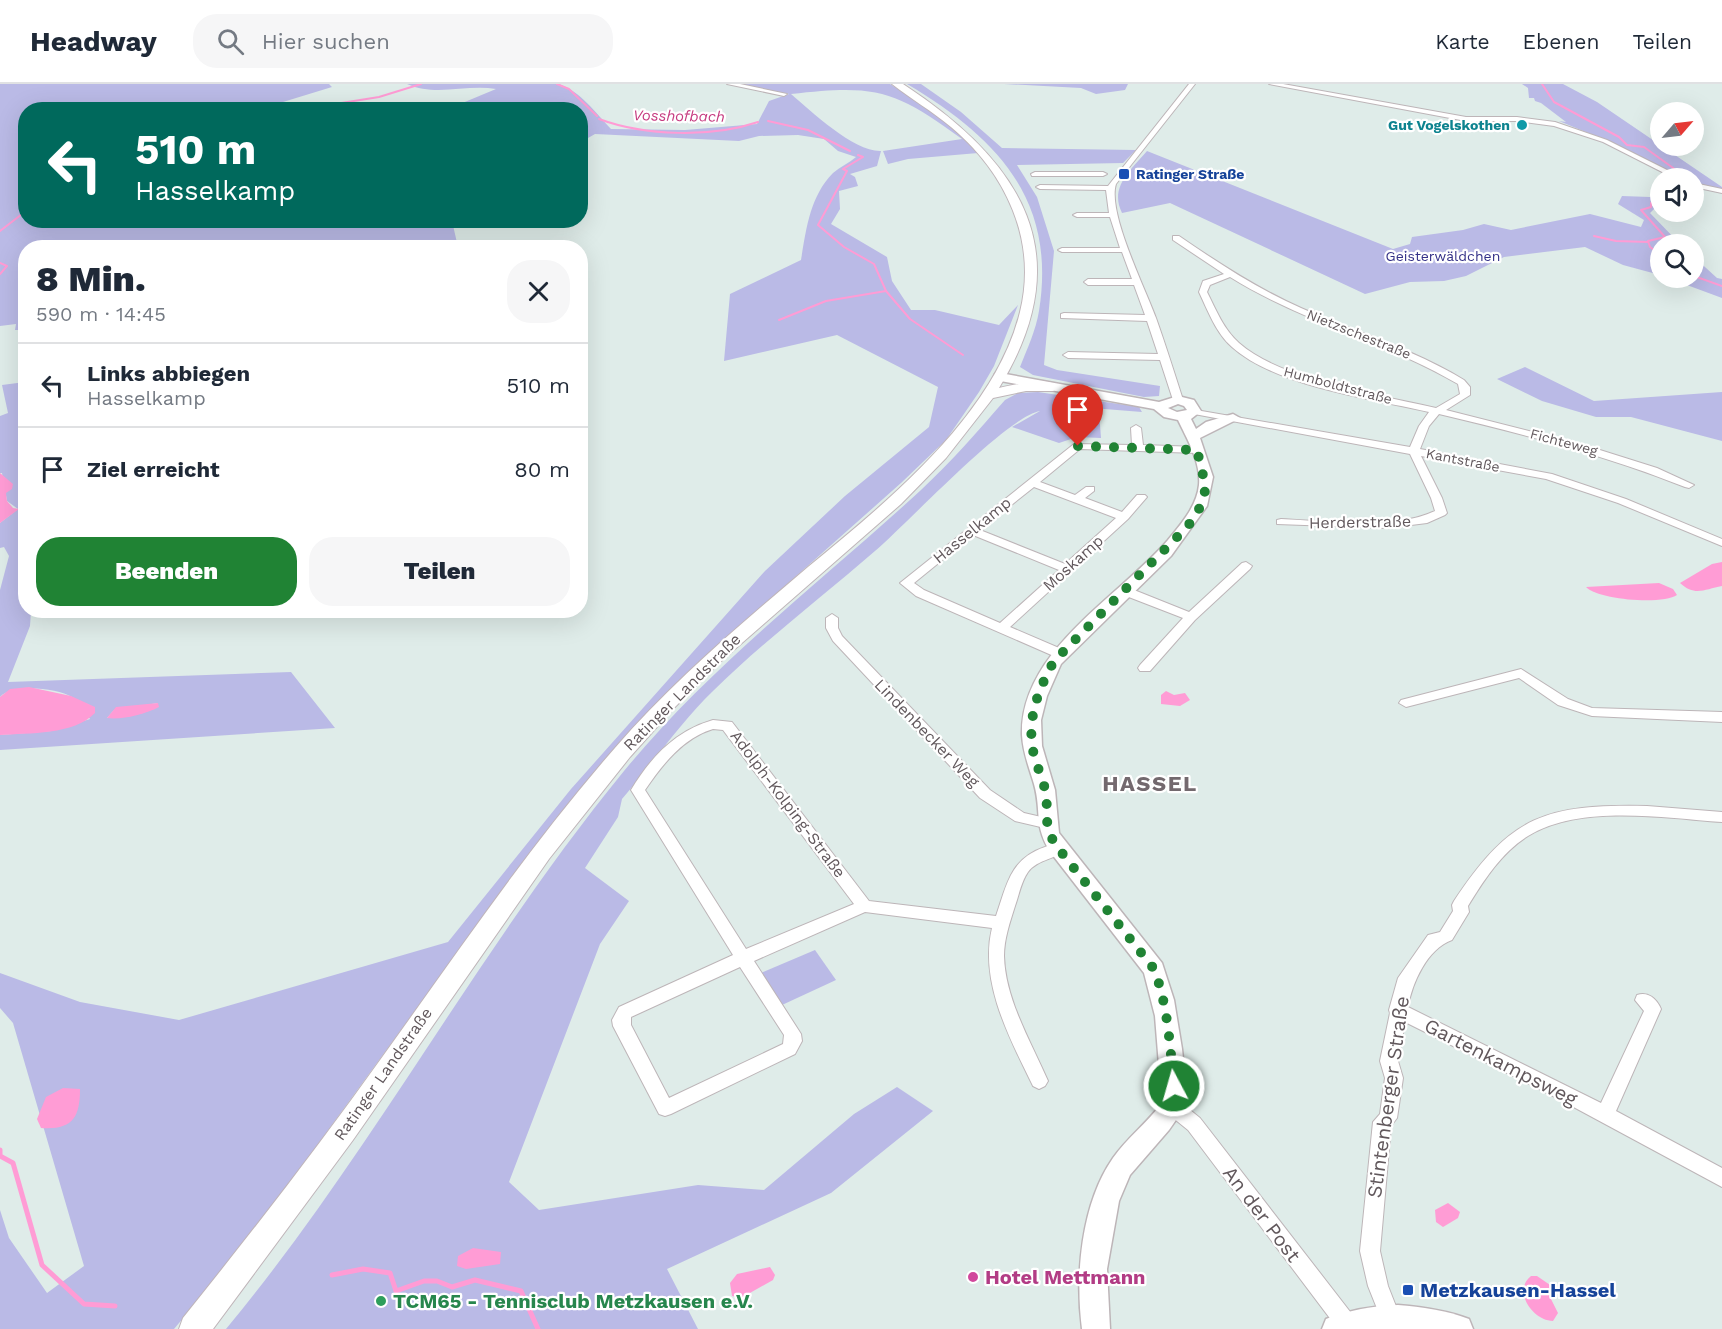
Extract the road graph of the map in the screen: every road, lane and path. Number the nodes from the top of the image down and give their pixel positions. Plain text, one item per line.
1 (730, 84) edge
2 (897, 84) edge
3 (1192, 84) edge
4 (1272, 84) edge
5 (784, 94) dead end
6 (1659, 168) edge
7 (1124, 170) junction
8 (1035, 174) dead end
9 (1103, 174) junction
10 (1111, 186) junction
11 (1040, 187) dead end
12 (1704, 187) edge
13 (1722, 191) edge
14 (1077, 215) dead end
15 (1113, 215) junction
16 (1176, 238) dead end
17 (1062, 250) dead end
18 (1126, 250) junction
19 (1228, 275) junction
20 (1088, 282) dead end
21 (1138, 282) junction
22 (1064, 316) dead end
23 (1151, 318) junction
24 (1068, 356) dead end
25 (1165, 357) junction
26 (994, 386) junction
27 (1053, 387) junction
28 (1178, 400) junction
29 (1161, 406) junction
30 (1435, 410) junction
31 (1189, 414) junction
32 (1233, 418) junction
33 (1136, 428) dead end
34 (1195, 444) junction
35 (1138, 448) junction
36 (1414, 450) junction
37 (1031, 482) junction
38 (1689, 485) dead end
39 (1090, 489) dead end
40 (1141, 497) dead end
41 (1077, 499) junction
42 (1124, 517) junction
43 (1281, 522) dead end
44 (972, 531) junction
45 (1722, 543) edge
46 (1246, 566) dead end
47 (1067, 569) junction
48 (1125, 591) junction
49 (1191, 617) junction
50 (832, 618) dead end
51 (1002, 628) junction
52 (1061, 654) junction
53 (1144, 668) dead end
54 (1406, 703) dead end
55 (1722, 717) edge
56 (1722, 817) edge
57 (1046, 824) junction
58 (1058, 848) junction
59 (864, 906) junction
60 (1002, 923) junction
61 (743, 958) junction
62 (1643, 1000) dead end
63 (1397, 1010) junction
64 (1039, 1081) dead end
65 (1173, 1107) junction
66 (1605, 1115) junction
67 (1722, 1178) edge
68 (1391, 1319) junction
69 (1345, 1327) edge
70 (194, 1329) edge
71 (1096, 1329) edge
72 (1459, 1329) edge

1 - 5 street
2 - 26 main road, Ratinger Landstraße
3 - 7 street
4 - 6 street
7 - 9 street
7 - 10 street
8 - 9 street
9 - 10 street
10 - 11 street
10 - 15 street
12 - 13 street
14 - 15 street
15 - 18 street
16 - 19 street, Nietzschestraße
17 - 18 street
18 - 21 street
19 - 30 street, Nietzschestraße
19 - 30 street, Humboldtstraße
20 - 21 street
21 - 23 street
22 - 23 street
23 - 25 street
24 - 25 street
25 - 28 street
26 - 27 street
26 - 27 main road
26 - 70 main road, Ratinger Landstraße
27 - 29 street
28 - 29 street
28 - 31 street
29 - 31 street
30 - 36 street
30 - 38 street, Fichteweg
31 - 32 street, Kantstraße
31 - 34 street
32 - 34 street
32 - 36 street, Kantstraße
33 - 35 street
34 - 35 street, Hasselkamp
34 - 48 street
35 - 37 street, Hasselkamp
36 - 43 street, Herderstraße
36 - 45 street, Kantstraße
37 - 41 street
37 - 44 street, Hasselkamp
39 - 41 street
40 - 42 street, Moskamp
41 - 42 street
42 - 47 street, Moskamp
44 - 47 street
44 - 51 street, Hasselkamp
46 - 49 street
47 - 51 street, Moskamp
48 - 49 street
48 - 52 street
49 - 53 street
50 - 57 street, Lindenbecker Weg
51 - 52 street, Hasselkamp
52 - 57 street
54 - 55 street
56 - 63 street, Stintenberger Straße
57 - 58 street
58 - 60 street
58 - 65 street
59 - 60 street
59 - 61 street, Adolph-Kolping-Straße
59 - 61 street, Adolph-Kolping-Straße
60 - 64 street
61 - 61 street, Adolph-Kolping-Straße
62 - 66 street
63 - 66 street, Gartenkampsweg
63 - 68 street, Stintenberger Straße
65 - 69 street, An der Post
65 - 71 street
66 - 67 street, Gartenkampsweg
68 - 69 street
68 - 72 street

